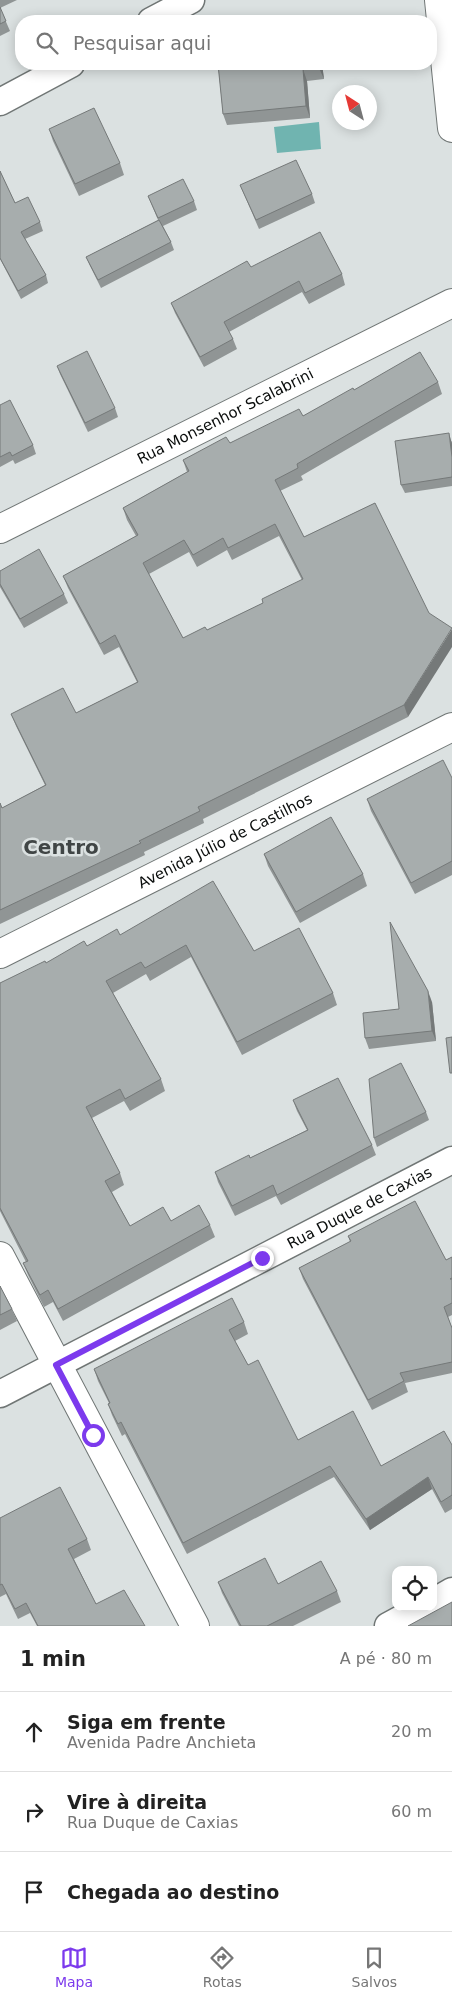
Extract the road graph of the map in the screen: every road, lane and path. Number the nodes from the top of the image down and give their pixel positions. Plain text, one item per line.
1 (191, 0) edge
2 (439, 0) edge
3 (162, 15) edge
4 (60, 70) edge
5 (0, 102) edge
6 (452, 128) edge
7 (452, 303) edge
8 (0, 529) edge
9 (452, 727) edge
10 (0, 954) edge
11 (452, 1160) edge
12 (0, 1256) edge
13 (56, 1365) junction
14 (0, 1394) edge
15 (452, 1592) edge
16 (437, 1600) edge
17 (416, 1611) edge
18 (195, 1626) edge
19 (388, 1626) edge

1 - 3 street
2 - 6 street
4 - 5 street
7 - 8 street, Rua Monsenhor Scalabrini
9 - 10 street, Avenida Júlio de Castilhos
11 - 13 street, Rua Duque de Caxias
12 - 13 street
13 - 14 street, Rua Duque de Caxias
13 - 18 street
15 - 16 street
17 - 19 street

